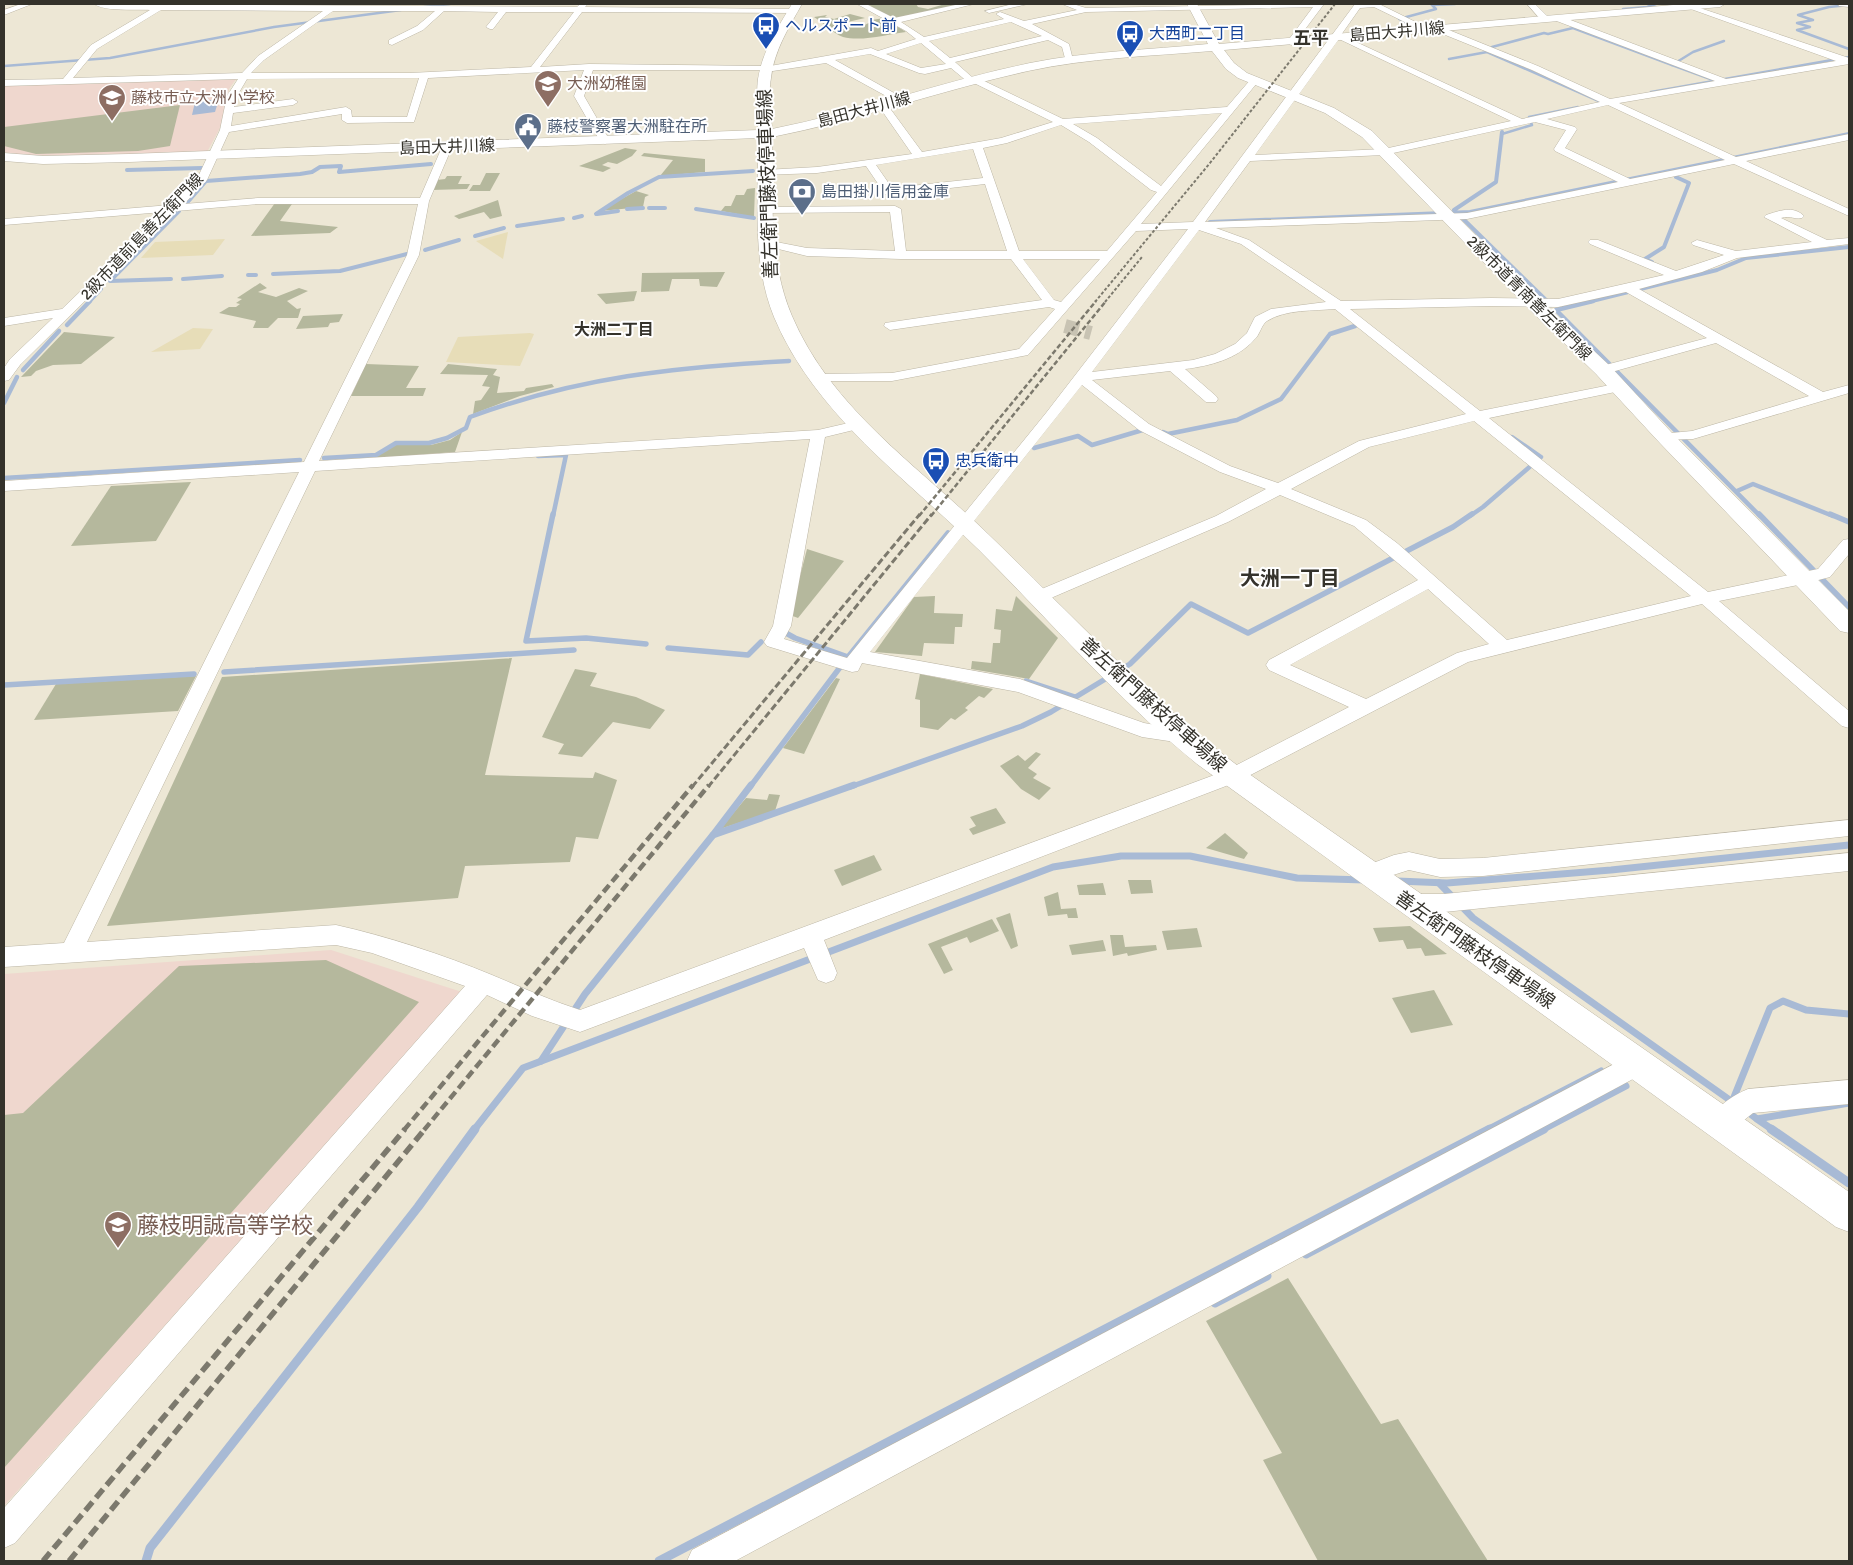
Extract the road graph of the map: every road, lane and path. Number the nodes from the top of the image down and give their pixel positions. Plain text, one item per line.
1 (28, 4) edge
2 (98, 4) edge
3 (861, 4) edge
4 (970, 4) edge
5 (1024, 4) edge
6 (1064, 4) edge
7 (1320, 4) edge
8 (1531, 4) edge
9 (1720, 4) edge
10 (1842, 4) edge
11 (195, 5) edge
12 (1358, 5) edge
13 (1685, 5) edge
14 (1849, 5) edge
15 (335, 6) edge
16 (1193, 6) edge
17 (160, 7) junction
18 (582, 7) edge
19 (795, 8) edge
20 (442, 9) junction
21 (504, 9) junction
22 (1086, 10) junction
23 (992, 11) junction
24 (4, 13) edge
25 (983, 13) dead end
26 (1024, 13) dead end
27 (1750, 17) dead end
28 (1010, 18) junction
29 (1551, 18) junction
30 (1726, 19) junction
31 (892, 21) junction
32 (1023, 24) junction
33 (490, 27) dead end
34 (918, 27) dead end
35 (1033, 28) junction
36 (1431, 28) junction
37 (909, 29) junction
38 (1013, 32) dead end
39 (1049, 37) junction
40 (1338, 38) junction
41 (923, 40) junction
42 (392, 42) dead end
43 (1290, 42) junction
44 (946, 48) dead end
45 (1217, 48) junction
46 (936, 50) junction
47 (876, 54) junction
48 (1848, 59) edge
49 (824, 60) junction
50 (1069, 60) junction
51 (951, 63) junction
52 (589, 67) junction
53 (766, 68) junction
54 (533, 70) junction
55 (244, 76) junction
56 (424, 76) junction
57 (67, 80) junction
58 (974, 80) junction
59 (1254, 81) junction
60 (1724, 82) junction
61 (4, 83) edge
62 (1294, 96) junction
63 (900, 100) junction
64 (293, 102) dead end
65 (1611, 102) junction
66 (882, 105) junction
67 (1231, 110) junction
68 (229, 111) junction
69 (1535, 119) junction
70 (1062, 122) junction
71 (1521, 122) junction
72 (225, 130) junction
73 (764, 134) junction
74 (1849, 137) edge
75 (605, 141) junction
76 (977, 145) junction
77 (447, 147) junction
78 (1384, 152) junction
79 (215, 155) junction
80 (919, 156) junction
81 (4, 158) edge
82 (1248, 158) junction
83 (43, 160) junction
84 (1737, 161) junction
85 (869, 163) junction
86 (4, 166) edge
87 (765, 173) junction
88 (989, 180) junction
89 (1629, 183) junction
90 (1163, 190) junction
91 (424, 201) junction
92 (174, 208) junction
93 (766, 210) junction
94 (1849, 212) edge
95 (1446, 215) junction
96 (1798, 216) dead end
97 (4, 222) edge
98 (1197, 226) junction
99 (1132, 228) junction
100 (1849, 241) edge
101 (1594, 242) dead end
102 (766, 243) junction
103 (1697, 243) dead end
104 (1825, 244) junction
105 (1735, 254) junction
106 (901, 255) junction
107 (1014, 255) junction
108 (1110, 255) junction
109 (1675, 275) junction
110 (1628, 288) junction
111 (1050, 303) junction
112 (1534, 304) junction
113 (1338, 305) junction
114 (1063, 308) junction
115 (68, 312) junction
116 (4, 322) edge
117 (1050, 322) junction
118 (890, 326) dead end
119 (1065, 326) tunnel mouth
120 (1717, 339) junction
121 (1173, 366) junction
122 (1603, 370) junction
123 (4, 377) edge
124 (1080, 377) junction
125 (819, 378) junction
126 (1620, 388) junction
127 (1849, 389) edge
128 (1821, 398) junction
129 (1210, 399) dead end
130 (1477, 416) junction
131 (857, 425) junction
132 (818, 434) junction
133 (1665, 437) junction
134 (308, 467) junction
135 (4, 486) edge
136 (1279, 489) junction
137 (966, 525) junction
138 (1849, 544) edge
139 (1803, 579) junction
140 (1429, 581) junction
141 (1038, 597) junction
142 (1705, 598) junction
143 (1849, 625) edge
144 (1503, 647) junction
145 (847, 661) junction
146 (1366, 707) junction
147 (1849, 721) edge
148 (1182, 736) junction
149 (1232, 776) junction
150 (1849, 828) edge
151 (1849, 862) edge
152 (1372, 877) junction
153 (1410, 903) junction
154 (71, 952) junction
155 (4, 957) edge
156 (483, 982) junction
157 (1637, 1064) junction
158 (1849, 1092) edge
159 (1720, 1123) junction
160 (1849, 1214) edge
161 (4, 1532) edge
162 (702, 1561) edge

1 - 24 street
2 - 17 street
3 - 31 street
4 - 31 street
5 - 23 street
6 - 22 street
7 - 16 street
7 - 43 street
8 - 29 street
9 - 13 main road, 島田大井川線
10 - 14 street
11 - 15 street
11 - 17 street
12 - 36 street
12 - 40 street
13 - 29 main road, 島田大井川線
13 - 30 street
15 - 20 street
15 - 55 street, 2級市道前島善左衛門線
16 - 22 street
16 - 45 main road, 2級市道青南善左衛門線
17 - 57 street
18 - 19 street
18 - 21 street
18 - 54 street
19 - 53 main road, 善左衛門藤枝停車場線
20 - 21 street
20 - 42 street
21 - 33 street
22 - 32 street
23 - 25 street
23 - 28 street
26 - 28 street
27 - 30 street
28 - 32 street
28 - 41 street
29 - 36 main road, 島田大井川線
29 - 60 street
30 - 48 street
31 - 37 street
32 - 35 street
34 - 37 street
35 - 38 street
35 - 39 street
36 - 40 main road, 島田大井川線
36 - 65 street
37 - 41 street
39 - 50 street
39 - 51 street
40 - 43 main road, 島田大井川線
40 - 62 street
40 - 71 street
41 - 46 street
41 - 47 street
43 - 45 main road, 島田大井川線
44 - 46 street
45 - 50 main road, 島田大井川線
45 - 59 main road, 2級市道青南善左衛門線
46 - 51 street
47 - 49 street
47 - 51 street
48 - 60 street
49 - 53 street
49 - 63 street
50 - 58 main road, 島田大井川線
51 - 58 street
52 - 53 street
52 - 54 street
52 - 75 street
53 - 73 main road, 善左衛門藤枝停車場線
54 - 56 street
55 - 56 street
55 - 57 street
55 - 68 street, 2級市道前島善左衛門線
56 - 72 street
57 - 61 street
58 - 63 main road, 島田大井川線
58 - 70 street
59 - 62 main road, 2級市道青南善左衛門線
59 - 67 street
60 - 65 street
62 - 78 main road, 2級市道青南善左衛門線
62 - 82 street
63 - 66 main road, 島田大井川線
64 - 68 street
65 - 69 street
65 - 84 street
66 - 73 main road, 島田大井川線
66 - 80 street
67 - 70 street
67 - 90 street
68 - 72 street, 2級市道前島善左衛門線
69 - 71 street
69 - 89 street
70 - 76 street
70 - 90 street
71 - 78 street
72 - 79 street, 2級市道前島善左衛門線
73 - 75 main road, 島田大井川線
73 - 87 main road, 善左衛門藤枝停車場線
74 - 84 street
75 - 77 main road, 島田大井川線
76 - 80 street
76 - 88 street
77 - 79 main road, 島田大井川線
77 - 91 street
78 - 82 street
78 - 95 main road, 2級市道青南善左衛門線
79 - 83 main road, 島田大井川線
79 - 92 street, 2級市道前島善左衛門線
80 - 85 street
81 - 83 main road, 島田大井川線
82 - 98 street
83 - 86 main road
84 - 89 street
84 - 94 street
85 - 87 street
85 - 88 street
87 - 93 main road, 善左衛門藤枝停車場線
88 - 107 street
89 - 95 street
90 - 99 street
91 - 92 street
91 - 134 street
92 - 97 street
92 - 115 street, 2級市道前島善左衛門線
93 - 102 main road, 善左衛門藤枝停車場線
93 - 106 street
95 - 98 street
95 - 112 main road, 2級市道青南善左衛門線
96 - 104 street
98 - 99 street
98 - 113 street
98 - 124 street
99 - 108 street
100 - 104 street
101 - 109 street
102 - 106 street
102 - 125 main road, 善左衛門藤枝停車場線
103 - 105 street
104 - 105 street
105 - 109 street
106 - 107 street
107 - 108 street
107 - 111 street
108 - 114 street
109 - 110 street
110 - 112 street
110 - 120 street
111 - 114 street
111 - 118 street
112 - 113 street
112 - 122 main road, 2級市道青南善左衛門線
113 - 121 street
113 - 130 street
114 - 117 street
115 - 116 street
115 - 123 street, 2級市道前島善左衛門線
117 - 119 street
117 - 125 street
120 - 122 street
120 - 128 street
121 - 124 street
121 - 129 street
122 - 126 main road, 2級市道青南善左衛門線
124 - 136 street
124 - 137 street
125 - 131 main road, 善左衛門藤枝停車場線
126 - 130 street
126 - 133 main road, 2級市道青南善左衛門線
127 - 128 street
128 - 133 street
130 - 136 street
130 - 142 street
131 - 132 street
131 - 137 main road, 善左衛門藤枝停車場線
132 - 134 street
132 - 145 street
133 - 139 main road, 2級市道青南善左衛門線
134 - 135 street
134 - 154 street
136 - 140 street
136 - 141 street
137 - 141 main road, 善左衛門藤枝停車場線
137 - 145 street
138 - 139 street
139 - 142 street
139 - 143 main road, 2級市道青南善左衛門線
140 - 144 street
140 - 146 street
141 - 148 main road, 善左衛門藤枝停車場線
142 - 144 street
142 - 147 street
144 - 146 street
145 - 148 street
146 - 149 street
148 - 149 main road, 善左衛門藤枝停車場線
149 - 152 main road, 善左衛門藤枝停車場線
149 - 156 street
150 - 152 street
151 - 153 street
152 - 153 main road, 善左衛門藤枝停車場線
153 - 157 main road, 善左衛門藤枝停車場線
154 - 155 street
154 - 156 street
156 - 161 street
157 - 159 main road, 善左衛門藤枝停車場線
157 - 162 street
158 - 159 street
159 - 160 main road, 善左衛門藤枝停車場線

